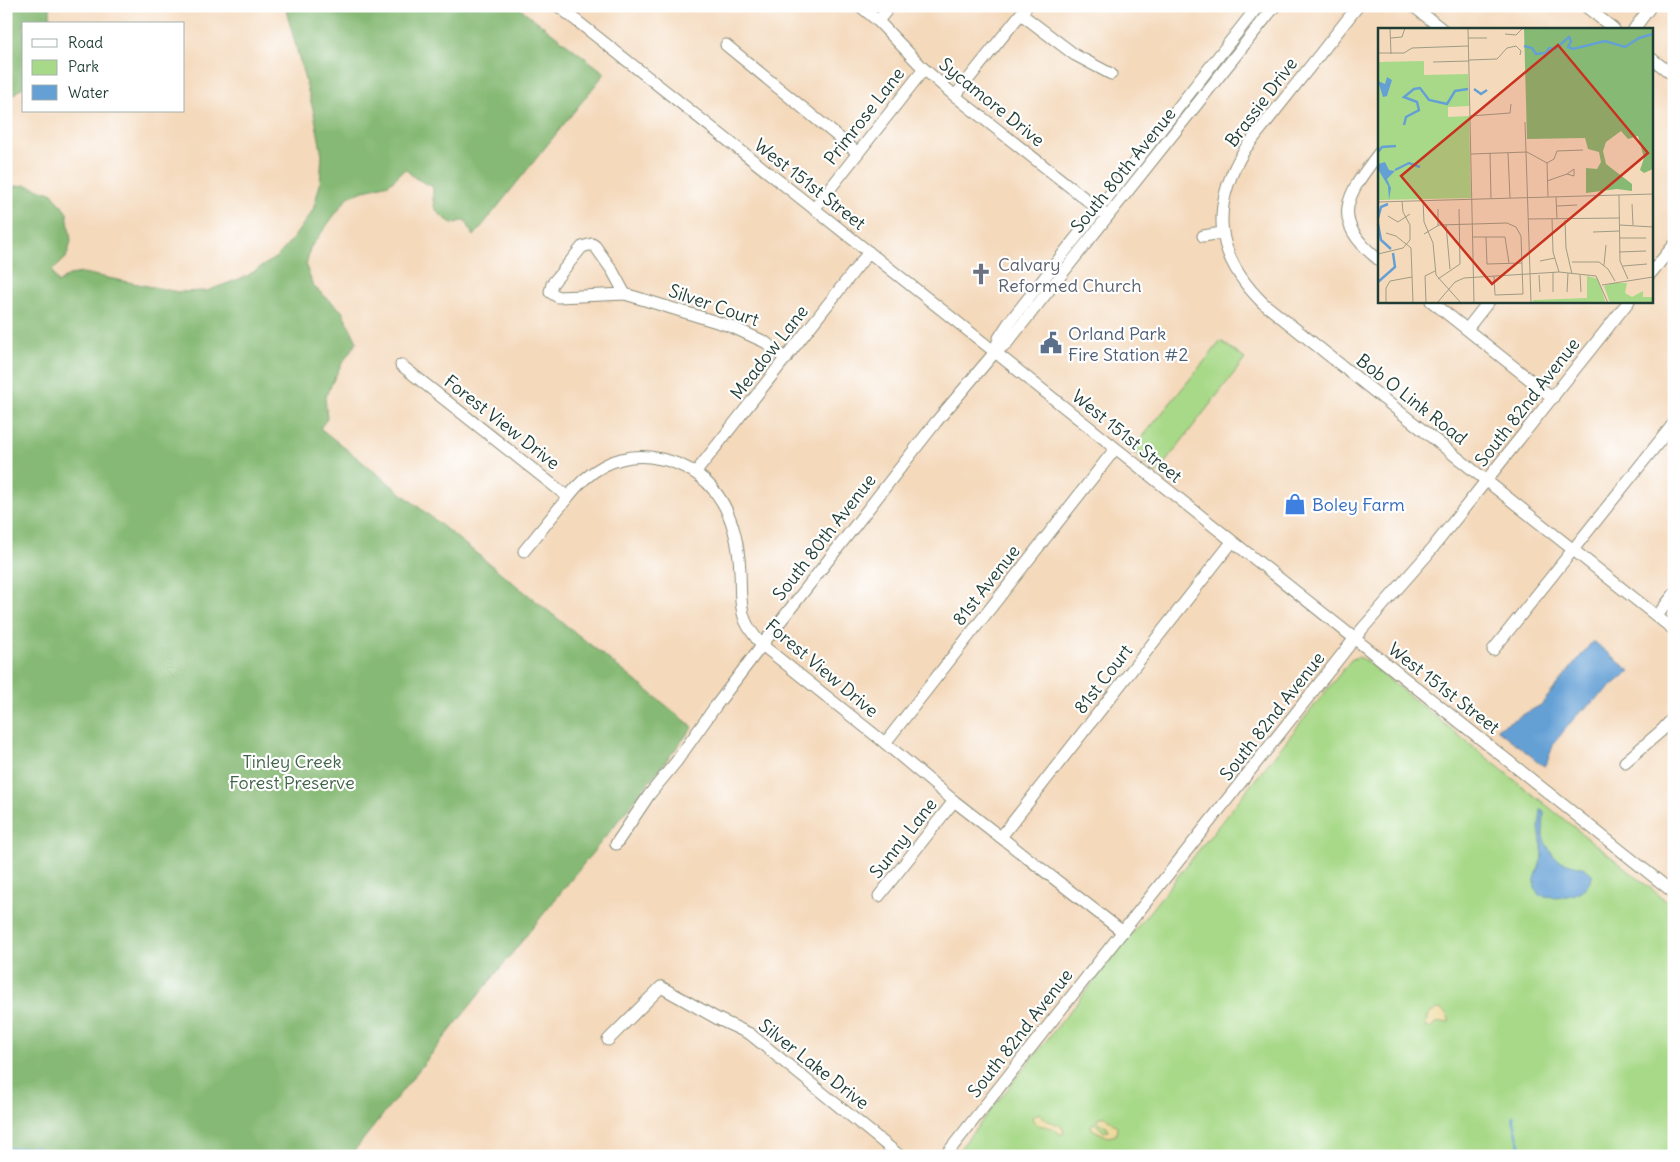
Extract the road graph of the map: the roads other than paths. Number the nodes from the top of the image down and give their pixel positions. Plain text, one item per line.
1 (558, 6) edge
2 (860, 6) edge
3 (890, 6) edge
4 (1258, 6) edge
5 (1276, 6) edge
6 (1358, 6) edge
7 (1413, 6) edge
8 (1585, 6) edge
9 (1651, 6) edge
10 (1024, 10) edge
11 (878, 21) junction
12 (1441, 28) edge
13 (1613, 28) edge
14 (1635, 28) edge
15 (726, 45) dead end
16 (1652, 59) edge
17 (924, 69) junction
18 (1111, 74) dead end
19 (1674, 76) edge
20 (954, 96) junction
21 (858, 153) junction
22 (1378, 154) edge
23 (814, 209) junction
24 (1098, 209) junction
25 (1108, 217) junction
26 (1222, 233) junction
27 (1203, 236) dead end
28 (1674, 245) edge
29 (869, 252) junction
30 (1378, 259) edge
31 (1652, 272) edge
32 (625, 294) junction
33 (1433, 302) edge
34 (1488, 302) edge
35 (1628, 302) edge
36 (1467, 329) junction
37 (995, 352) junction
38 (786, 359) junction
39 (401, 365) dead end
40 (1553, 398) junction
41 (1674, 423) edge
42 (1115, 449) junction
43 (696, 472) junction
44 (1487, 480) junction
45 (568, 497) junction
46 (1232, 542) junction
47 (1573, 549) junction
48 (524, 551) dead end
49 (1674, 594) edge
50 (1657, 616) junction
51 (1674, 630) edge
52 (1355, 640) junction
53 (762, 645) junction
54 (1493, 650) dead end
55 (1674, 717) edge
56 (885, 743) junction
57 (1625, 762) dead end
58 (954, 801) junction
59 (1001, 837) junction
60 (616, 844) dead end
61 (1673, 891) edge
62 (879, 896) dead end
63 (1123, 932) junction
64 (608, 1040) dead end
65 (900, 1156) edge
66 (945, 1156) edge

1 - 23 street, West 151st Street
2 - 11 street, Sycamore Drive
3 - 11 street
4 - 24 street, South 80th Avenue
5 - 25 street, South 80th Avenue
6 - 26 street, Brassie Drive
7 - 12 street
8 - 13 street
9 - 14 street
10 - 18 street
10 - 20 street
11 - 17 street, Sycamore Drive
15 - 21 street
16 - 19 street
17 - 20 street, Sycamore Drive
17 - 21 street, Primrose Lane
20 - 24 street, Sycamore Drive
21 - 23 street, Primrose Lane
22 - 30 street
23 - 29 street, West 151st Street
24 - 25 street, Sycamore Drive
24 - 37 street, South 80th Avenue
25 - 37 street, South 80th Avenue
26 - 27 street
26 - 44 street, Bob O Link Road
28 - 31 street
29 - 37 street, West 151st Street
29 - 38 street, Meadow Lane
32 - 32 street, Silver Court
32 - 38 street, Silver Court
33 - 36 street
34 - 36 street
35 - 40 street, South 82nd Avenue
36 - 40 street
37 - 42 street, West 151st Street
37 - 53 street, South 80th Avenue
38 - 43 street, Meadow Lane
39 - 45 street, Forest View Drive
40 - 44 street, South 82nd Avenue
41 - 47 street
42 - 46 street, West 151st Street
42 - 56 street, 81st Avenue
43 - 45 street, Forest View Drive
43 - 53 street, Forest View Drive
44 - 47 street, Bob O Link Road
44 - 52 street, South 82nd Avenue
45 - 48 street
46 - 52 street, West 151st Street
46 - 59 street, 81st Court
47 - 50 street, Bob O Link Road
47 - 54 street
49 - 50 street
50 - 51 street, Bob O Link Road
52 - 61 street, West 151st Street
52 - 63 street, South 82nd Avenue
53 - 56 street, Forest View Drive
53 - 60 street, South 80th Avenue
55 - 57 street
56 - 58 street, Forest View Drive
58 - 59 street, Forest View Drive
58 - 62 street, Sunny Lane
59 - 63 street, Forest View Drive
63 - 66 street, South 82nd Avenue
64 - 65 street, Silver Lake Drive

